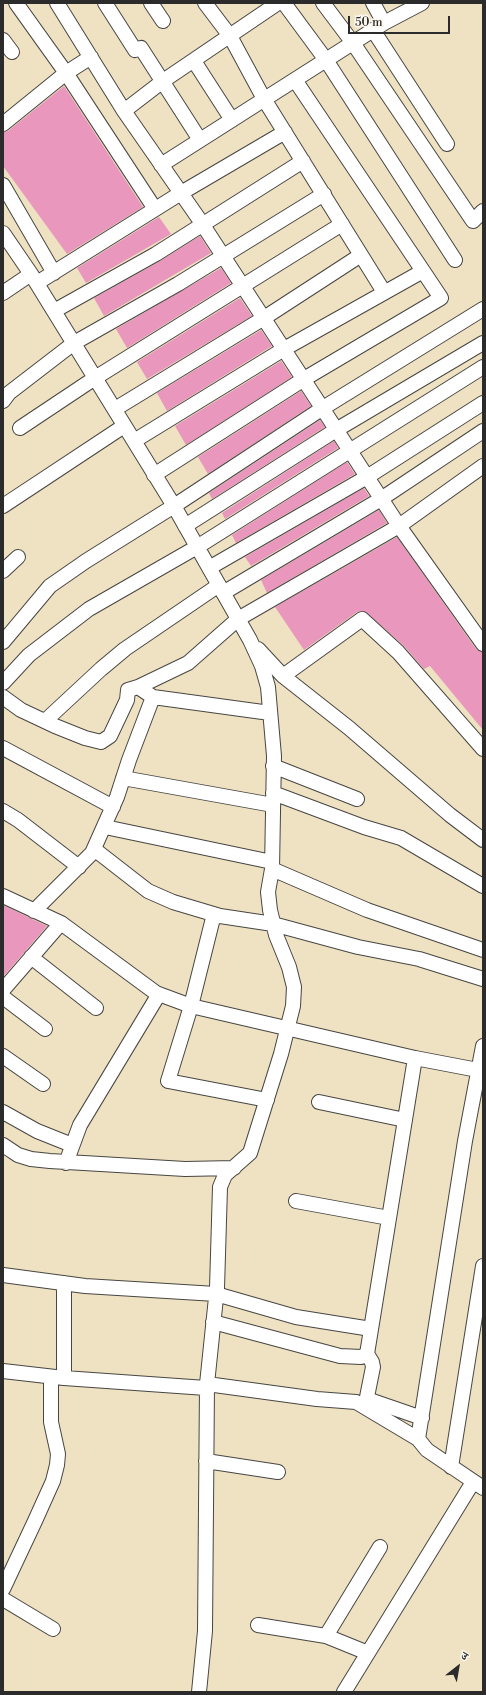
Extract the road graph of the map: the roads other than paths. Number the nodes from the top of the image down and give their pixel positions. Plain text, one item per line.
1 (16, 3) edge
2 (57, 3) edge
3 (105, 3) edge
4 (151, 3) edge
5 (205, 3) edge
6 (278, 3) edge
7 (284, 3) edge
8 (323, 3) edge
9 (373, 3) edge
10 (422, 3) edge
11 (163, 21) dead end
12 (378, 26) junction
13 (230, 36) junction
14 (3, 40) edge
15 (353, 43) junction
16 (12, 52) dead end
17 (91, 57) junction
18 (326, 60) junction
19 (194, 62) junction
20 (66, 73) junction
21 (295, 80) junction
22 (163, 81) junction
23 (264, 99) junction
24 (124, 111) junction
25 (232, 120) junction
26 (3, 124) edge
27 (285, 132) junction
28 (200, 140) junction
29 (448, 144) dead end
30 (303, 161) junction
31 (161, 165) junction
32 (3, 185) edge
33 (181, 193) junction
34 (324, 194) junction
35 (155, 209) junction
36 (483, 211) edge
37 (342, 224) junction
38 (202, 225) junction
39 (3, 233) edge
40 (361, 255) junction
41 (223, 256) junction
42 (455, 260) dead end
43 (423, 271) junction
44 (54, 273) junction
45 (34, 278) junction
46 (243, 286) junction
47 (3, 292) edge
48 (384, 292) junction
49 (483, 309) edge
50 (54, 311) junction
51 (264, 318) junction
52 (74, 343) junction
53 (483, 343) edge
54 (284, 349) junction
55 (483, 367) edge
56 (95, 378) junction
57 (304, 379) junction
58 (3, 401) edge
59 (483, 403) edge
60 (323, 408) junction
61 (114, 409) junction
62 (124, 426) junction
63 (20, 428) dead end
64 (336, 430) junction
65 (483, 431) edge
66 (134, 440) junction
67 (351, 452) junction
68 (483, 466) edge
69 (154, 475) junction
70 (367, 477) junction
71 (381, 499) junction
72 (3, 506) edge
73 (174, 506) junction
74 (185, 526) junction
75 (399, 526) junction
76 (197, 547) junction
77 (18, 557) dead end
78 (209, 568) junction
79 (3, 571) edge
80 (221, 589) junction
81 (238, 619) junction
82 (250, 640) junction
83 (3, 642) edge
84 (483, 644) edge
85 (283, 676) junction
86 (3, 683) edge
87 (138, 687) junction
88 (3, 697) edge
89 (152, 697) junction
90 (270, 713) junction
91 (45, 721) junction
92 (3, 748) edge
93 (483, 749) edge
94 (274, 766) junction
95 (123, 778) junction
96 (273, 799) junction
97 (357, 799) dead end
98 (113, 807) junction
99 (3, 811) edge
100 (105, 826) junction
101 (483, 840) edge
102 (94, 849) junction
103 (272, 866) junction
104 (80, 867) junction
105 (483, 886) edge
106 (3, 896) edge
107 (34, 911) junction
108 (214, 914) junction
109 (61, 923) junction
110 (273, 924) junction
111 (483, 950) edge
112 (31, 957) junction
113 (483, 979) edge
114 (4, 990) edge
115 (159, 994) junction
116 (191, 1006) junction
117 (96, 1008) dead end
118 (287, 1027) junction
119 (45, 1029) dead end
120 (483, 1046) edge
121 (3, 1056) edge
122 (415, 1058) junction
123 (480, 1070) edge
124 (43, 1084) dead end
125 (267, 1100) junction
126 (319, 1102) dead end
127 (3, 1112) edge
128 (405, 1120) junction
129 (3, 1145) edge
130 (72, 1145) junction
131 (66, 1163) junction
132 (234, 1168) junction
133 (296, 1201) dead end
134 (389, 1218) junction
135 (483, 1266) edge
136 (3, 1276) edge
137 (64, 1283) junction
138 (216, 1294) junction
139 (480, 1302) edge
140 (213, 1322) junction
141 (371, 1330) junction
142 (367, 1354) junction
143 (3, 1372) edge
144 (57, 1377) junction
145 (206, 1386) junction
146 (366, 1404) junction
147 (422, 1418) junction
148 (418, 1439) junction
149 (206, 1461) junction
150 (451, 1467) junction
151 (278, 1472) dead end
152 (478, 1485) edge
153 (380, 1547) dead end
154 (3, 1589) edge
155 (3, 1599) edge
156 (258, 1625) dead end
157 (53, 1629) dead end
158 (326, 1636) junction
159 (368, 1653) junction
160 (199, 1692) edge
161 (344, 1692) edge

1 - 20 street
2 - 17 street
3 - 22 street
4 - 11 street
5 - 13 street
6 - 13 street
7 - 18 street
8 - 15 street
9 - 12 street
10 - 12 street
12 - 15 street
12 - 29 street
13 - 19 street
13 - 23 street
14 - 16 street
15 - 18 street
15 - 36 street
17 - 20 street
17 - 24 street
18 - 21 street
18 - 42 street
19 - 22 street
19 - 25 street
20 - 26 street
20 - 35 street
21 - 23 street
21 - 43 street
22 - 24 street
22 - 28 street
23 - 25 street
23 - 27 street
24 - 31 street
25 - 28 street
27 - 30 street
27 - 33 street
28 - 31 street
30 - 34 street
30 - 38 street
31 - 33 street
32 - 44 street
33 - 35 street
33 - 38 street
34 - 37 street
34 - 41 street
35 - 44 street
37 - 40 street
37 - 46 street
38 - 41 street
38 - 50 street
39 - 45 street
40 - 48 street
40 - 51 street
41 - 46 street
41 - 52 street
43 - 48 street
43 - 57 street
44 - 45 street
45 - 47 street
45 - 50 street
46 - 51 street
46 - 56 street
48 - 54 street
49 - 60 street
50 - 52 street
51 - 54 street
51 - 61 street
52 - 56 street
52 - 58 street
53 - 64 street
54 - 57 street
54 - 66 street
55 - 67 street
56 - 61 street
56 - 63 street
57 - 60 street
57 - 69 street
59 - 70 street
60 - 64 street
60 - 73 street
61 - 62 street
62 - 66 street
62 - 72 street
64 - 67 street
64 - 74 street
65 - 71 street
66 - 69 street
67 - 70 street
67 - 76 street
68 - 75 street
69 - 73 street
70 - 71 street
70 - 78 street
71 - 75 street
71 - 80 street
73 - 74 street
73 - 83 street
74 - 76 street
75 - 81 street
75 - 84 street
76 - 78 street
76 - 86 street
77 - 79 street
78 - 80 street
80 - 81 street
80 - 91 street
81 - 82 street
81 - 87 street
82 - 85 street
82 - 90 street
85 - 93 street
85 - 101 street
87 - 89 street
87 - 91 street
88 - 91 street
89 - 90 street
89 - 95 street
90 - 94 street
92 - 98 street
94 - 96 street
94 - 97 street
95 - 96 street
95 - 98 street
96 - 103 street
96 - 105 street
98 - 100 street
99 - 104 street
100 - 102 street
100 - 103 street
102 - 104 street
102 - 108 street
103 - 110 street
103 - 111 street
104 - 107 street
106 - 107 street
107 - 109 street
108 - 110 street
108 - 116 street
109 - 112 street
109 - 115 street
110 - 113 street
110 - 118 street
112 - 114 street
112 - 117 street
114 - 119 street
115 - 116 street
115 - 130 street
116 - 118 street
116 - 125 street
118 - 122 street
118 - 125 street
120 - 123 street
121 - 124 street
122 - 123 street
122 - 128 street
123 - 147 street
125 - 132 street
126 - 128 street
127 - 130 street
128 - 134 street
129 - 131 street
130 - 131 street
131 - 132 street
132 - 138 street
133 - 134 street
134 - 141 street
135 - 139 street
136 - 137 street
137 - 138 street
137 - 144 street
138 - 140 street
138 - 141 street
139 - 150 street
140 - 142 street
140 - 145 street
141 - 142 street
142 - 146 street
143 - 144 street
144 - 145 street
144 - 154 street
145 - 146 street
145 - 149 street
146 - 147 street
146 - 148 street
147 - 148 street
148 - 150 street
149 - 151 street
149 - 160 street
150 - 152 street
152 - 159 street
153 - 158 street
155 - 157 street
156 - 158 street
158 - 159 street
159 - 161 street

